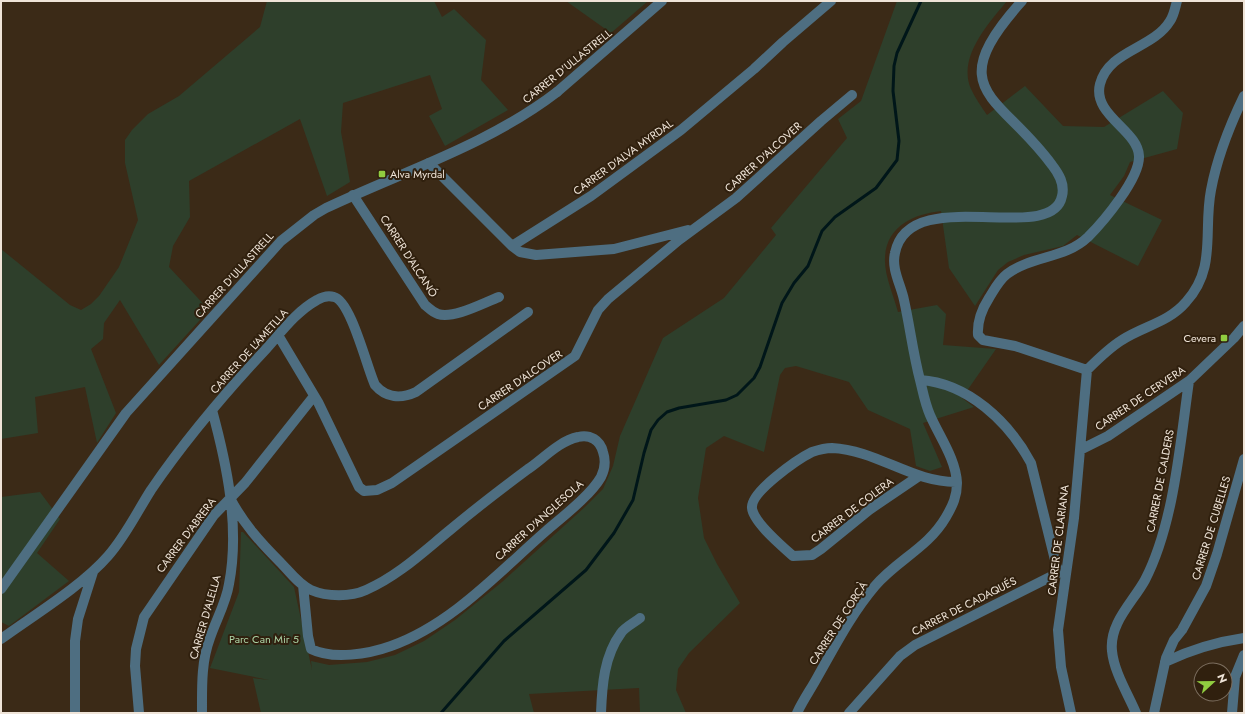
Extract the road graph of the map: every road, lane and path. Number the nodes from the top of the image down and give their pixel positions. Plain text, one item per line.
1 (662, 1) edge
2 (831, 1) edge
3 (1022, 1) edge
4 (1177, 1) edge
5 (852, 95) dead end
6 (1244, 96) edge
7 (429, 163) junction
8 (353, 195) junction
9 (696, 228) junction
10 (512, 246) junction
11 (499, 298) dead end
12 (528, 312) dead end
13 (1244, 326) edge
14 (278, 335) junction
15 (1087, 370) junction
16 (920, 380) junction
17 (1189, 381) junction
18 (314, 396) junction
19 (212, 410) junction
20 (1080, 450) junction
21 (1244, 459) edge
22 (919, 476) junction
23 (957, 482) junction
24 (230, 498) junction
25 (1062, 570) junction
26 (93, 571) junction
27 (303, 585) junction
28 (1, 589) edge
29 (640, 618) dead end
30 (1244, 638) edge
31 (1, 639) edge
32 (1244, 655) edge
33 (1165, 662) junction
34 (1244, 694) edge
35 (1233, 702) junction
36 (75, 713) edge
37 (139, 713) edge
38 (202, 713) edge
39 (601, 713) edge
40 (797, 713) edge
41 (849, 713) edge
42 (1071, 713) edge
43 (1136, 713) edge
44 (1154, 713) edge
45 (1232, 713) edge

1 - 7 street, CARRER D'ULLASTRELL
2 - 10 street, CARRER D'ALVA MYRDAL
3 - 16 street
4 - 15 street
5 - 9 street, CARRER D'ALCOVER
6 - 15 street
7 - 8 street, CARRER D'ULLASTRELL
7 - 10 street
8 - 11 street, CARRER D'ALCANÓ
8 - 28 street, CARRER D'ULLASTRELL
9 - 10 street
9 - 18 street, CARRER D'ALCOVER
12 - 14 street, CARRER DE L'AMETLLA
13 - 17 street, CARRER DE CERVERA
14 - 18 street, CARRER D'ALCOVER
14 - 19 street, CARRER DE L'AMETLLA
15 - 20 street, CARRER DE CLARIANA
16 - 23 street, CARRER DE CORÇÀ
16 - 25 street
17 - 20 street, CARRER DE CERVERA
17 - 43 street, CARRER DE CALDERS
18 - 24 street, CARRER D'ABRERA
19 - 24 street, CARRER D'ALELLA
19 - 26 street, CARRER DE L'AMETLLA
20 - 25 street, CARRER DE CLARIANA
21 - 33 street, CARRER DE CUBELLES
22 - 22 street, CARRER DE COLERA
22 - 23 street, CARRER DE COLERA
23 - 40 street, CARRER DE CORÇÀ
24 - 27 street, CARRER D'ANGLESOLA
24 - 37 street, CARRER D'ABRERA
24 - 38 street, CARRER D'ALELLA
25 - 41 street, CARRER DE CADAQUÉS
25 - 42 street, CARRER DE CLARIANA
26 - 31 street, CARRER DE L'AMETLLA
26 - 36 street
27 - 27 street, CARRER D'ANGLESOLA
29 - 39 street
30 - 33 street
32 - 35 street
33 - 44 street, CARRER DE CUBELLES
34 - 35 street
35 - 45 street

